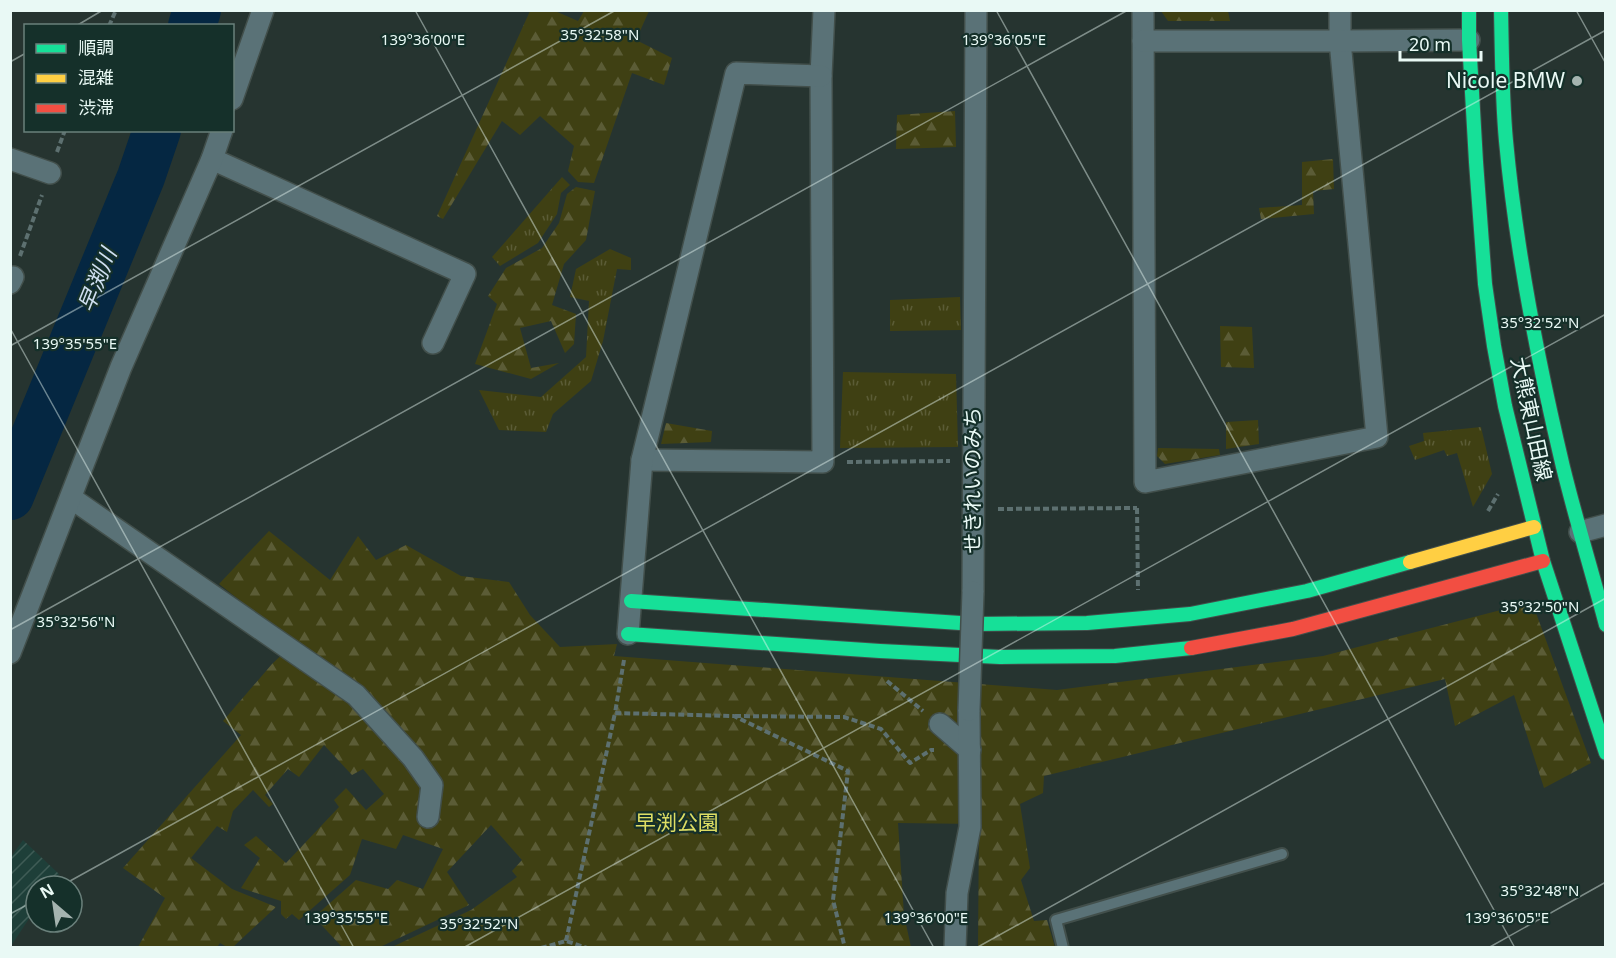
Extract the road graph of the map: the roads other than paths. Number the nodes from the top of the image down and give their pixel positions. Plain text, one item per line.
1 (263, 10) edge
2 (824, 10) edge
3 (976, 10) edge
4 (1143, 10) edge
5 (1340, 10) edge
6 (1469, 10) edge
7 (1501, 10) edge
8 (1469, 40) junction
9 (1143, 41) junction
10 (1340, 41) junction
11 (821, 76) junction
12 (234, 93) edge
13 (221, 132) edge
14 (10, 159) edge
15 (212, 159) junction
16 (50, 173) road end
17 (432, 343) dead end
18 (642, 460) junction
19 (71, 498) junction
20 (1605, 525) edge
21 (1534, 527) junction
22 (1580, 532) junction
23 (1543, 561) junction
24 (631, 601) junction
25 (1605, 625) edge
26 (627, 644) joint
27 (10, 653) edge
28 (940, 724) road end
29 (970, 750) junction
30 (1605, 753) edge
31 (428, 817) dead end
32 (1282, 854) dead end
33 (955, 948) edge
34 (1063, 948) edge

1 - 12 street
2 - 11 street
3 - 29 street, せきれいのみち, bridge
4 - 9 street
5 - 10 street
6 - 8 street, 大熊東山田線
7 - 22 street, 大熊東山田線
8 - 10 street
8 - 21 street, 大熊東山田線
9 - 10 street
9 - 10 street
11 - 18 street
11 - 18 street
13 - 15 street
14 - 16 street
15 - 17 street
15 - 19 street
18 - 24 street
19 - 27 street
19 - 31 street
20 - 22 street
21 - 23 street, 大熊東山田線
21 - 24 street
22 - 25 street, 大熊東山田線
23 - 26 street
23 - 30 street, 大熊東山田線
24 - 26 street
28 - 29 street
29 - 33 street, せきれいのみち
32 - 34 lane

